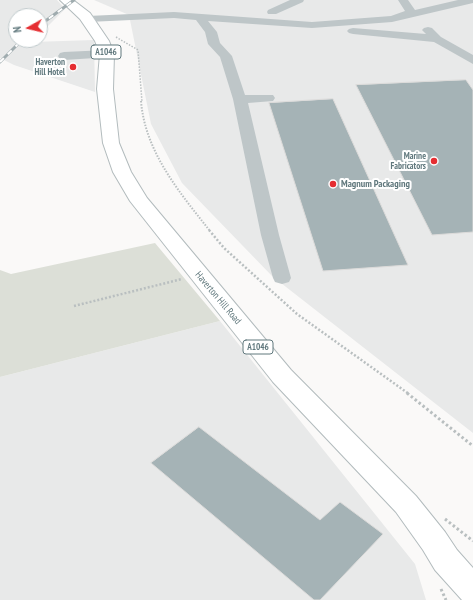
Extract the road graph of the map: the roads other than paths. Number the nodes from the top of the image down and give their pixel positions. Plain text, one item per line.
1 (66, 0) edge
2 (299, 0) edge
3 (403, 0) edge
4 (471, 0) edge
5 (412, 14) junction
6 (199, 16) junction
7 (88, 19) junction
8 (252, 21) junction
9 (294, 24) junction
10 (437, 39) junction
11 (107, 54) junction
12 (64, 56) dead end
13 (473, 60) edge
14 (268, 98) dead end
15 (240, 99) junction
16 (282, 278) dead end
17 (446, 560) junction
18 (473, 590) edge
19 (459, 600) edge

1 - 7 main road, Haverton Hill Road / A1046
2 - 8 lane
3 - 5 lane
4 - 5 lane
5 - 9 lane
5 - 10 lane
6 - 7 lane
6 - 8 lane
6 - 15 lane
7 - 11 main road, Haverton Hill Road / A1046
8 - 9 lane
9 - 10 lane
10 - 13 lane
11 - 12 lane
11 - 17 main road, Haverton Hill Road / A1046
14 - 15 lane
15 - 16 lane
17 - 18 main road, Haverton Hill Road / A1046
17 - 19 main road, Haverton Hill Road / A1046

